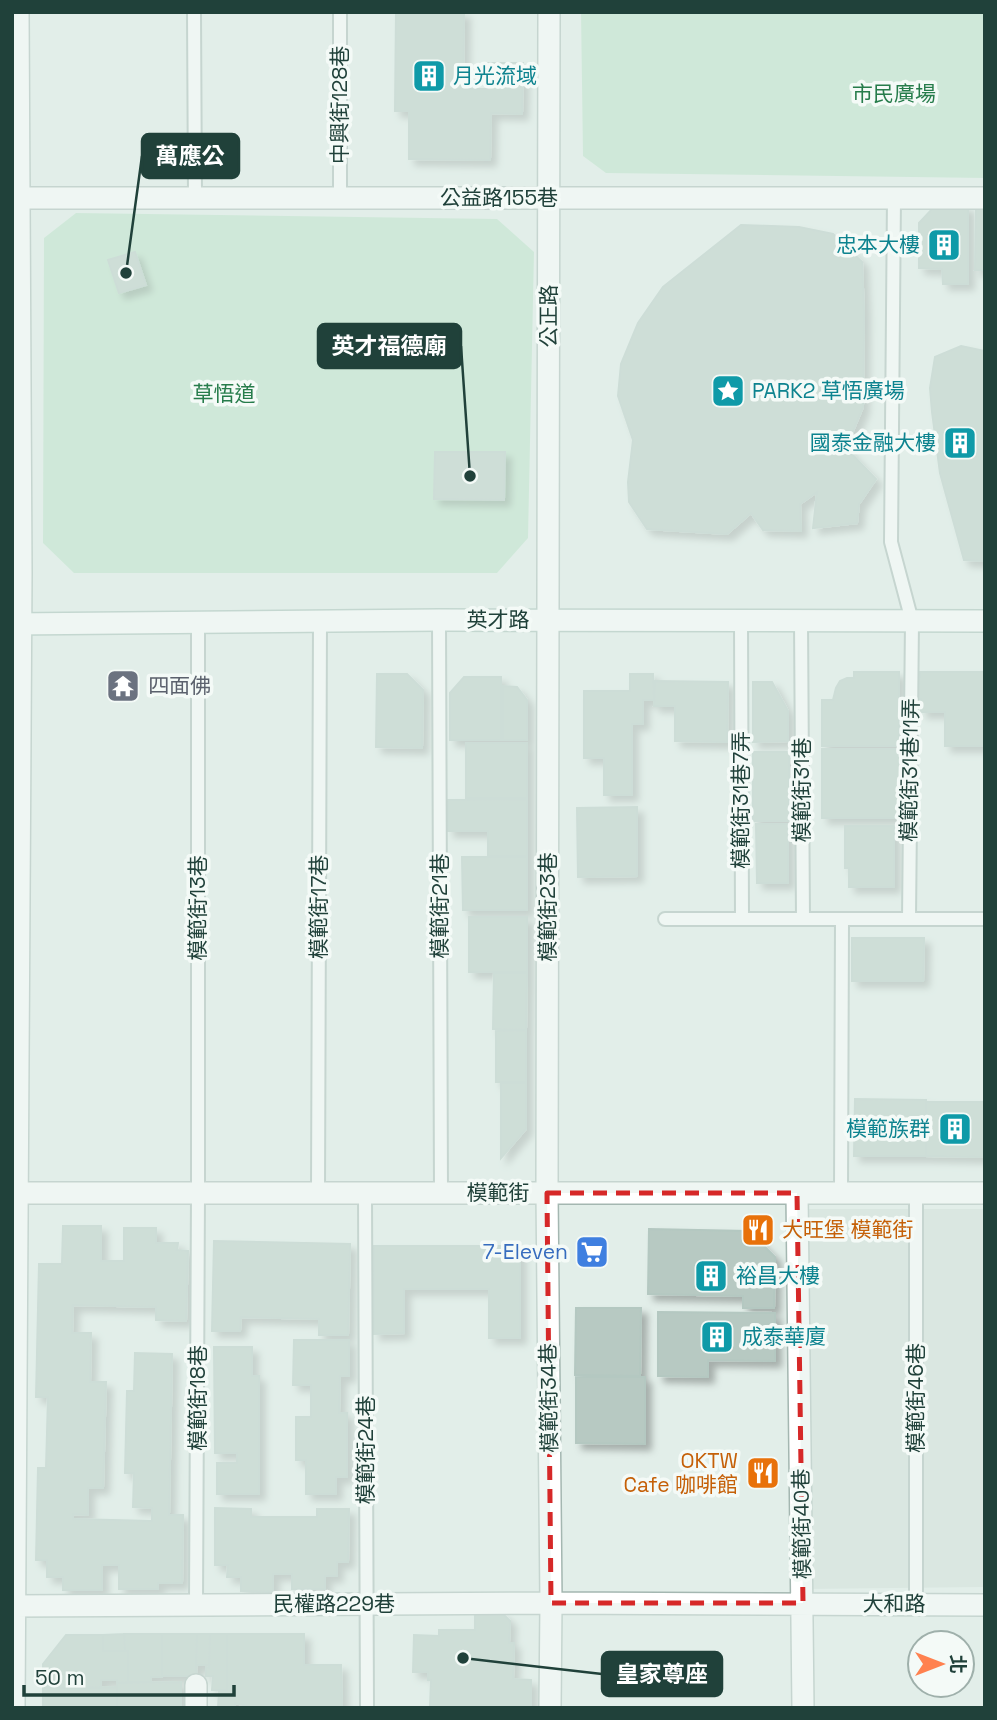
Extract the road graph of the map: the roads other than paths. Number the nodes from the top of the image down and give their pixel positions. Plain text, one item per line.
1 (194, 12) edge
2 (340, 12) edge
3 (549, 12) edge
4 (16, 21) edge
5 (341, 197) junction
6 (894, 197) junction
7 (16, 198) edge
8 (195, 198) junction
9 (549, 198) junction
10 (985, 198) edge
11 (439, 620) junction
12 (548, 620) junction
13 (741, 620) junction
14 (320, 621) junction
15 (801, 621) junction
16 (912, 621) junction
17 (985, 621) edge
18 (198, 623) junction
19 (17, 624) edge
20 (665, 919) dead end
21 (742, 919) junction
22 (803, 919) junction
23 (842, 919) junction
24 (909, 919) junction
25 (985, 919) edge
26 (15, 1193) edge
27 (198, 1193) junction
28 (318, 1193) junction
29 (365, 1193) junction
30 (441, 1193) junction
31 (547, 1193) junction
32 (797, 1193) junction
33 (841, 1193) junction
34 (916, 1193) junction
35 (985, 1193) edge
36 (551, 1603) junction
37 (803, 1603) junction
38 (195, 1604) junction
39 (367, 1604) junction
40 (916, 1604) junction
41 (985, 1605) edge
42 (13, 1606) edge
43 (196, 1685) dead end
44 (14, 1708) edge
45 (196, 1708) edge
46 (367, 1708) edge
47 (550, 1708) edge
48 (803, 1708) edge

1 - 8 lane
2 - 5 lane, 中興街128巷
3 - 9 street, 公正路
4 - 7 street
5 - 8 street, 公益路155巷
5 - 9 street, 公益路155巷
6 - 9 street, 公益路155巷
6 - 10 street, 公益路155巷
6 - 16 lane, 模範街31巷11弄
7 - 8 street, 公益路155巷
7 - 19 street
9 - 12 street, 公正路
11 - 12 street, 英才路
11 - 14 street, 英才路
11 - 30 lane, 模範街21巷
12 - 13 street, 英才路
12 - 31 street, 模範街23巷
13 - 15 street, 英才路
13 - 21 lane, 模範街31巷7弄
14 - 18 street, 英才路
14 - 28 lane, 模範街17巷
15 - 16 street, 英才路
15 - 22 lane, 模範街31巷
16 - 17 street, 英才路
16 - 24 lane, 模範街31巷11弄
18 - 19 street, 英才路
18 - 27 lane, 模範街13巷
19 - 26 street
20 - 21 lane
21 - 22 lane
22 - 23 lane
23 - 24 lane
23 - 33 lane
24 - 25 lane
26 - 27 street, 模範街
26 - 42 street
27 - 28 street, 模範街
27 - 38 lane, 模範街18巷
28 - 29 street, 模範街
29 - 30 street, 模範街
29 - 39 lane, 模範街24巷
30 - 31 street, 模範街
31 - 32 street, 模範街
31 - 36 street, 模範街34巷
32 - 33 street, 模範街
32 - 37 street, 模範街40巷
33 - 34 street, 模範街
34 - 35 street, 模範街
34 - 40 lane, 模範街46巷
36 - 37 street, 模範街40巷
36 - 39 street, 民權路229巷
36 - 47 street
37 - 40 street, 大和路
37 - 48 street
38 - 39 street, 民權路229巷
38 - 42 street, 民權路229巷
39 - 46 lane, 模範街24巷
40 - 41 street, 大和路
42 - 44 street
43 - 45 street

